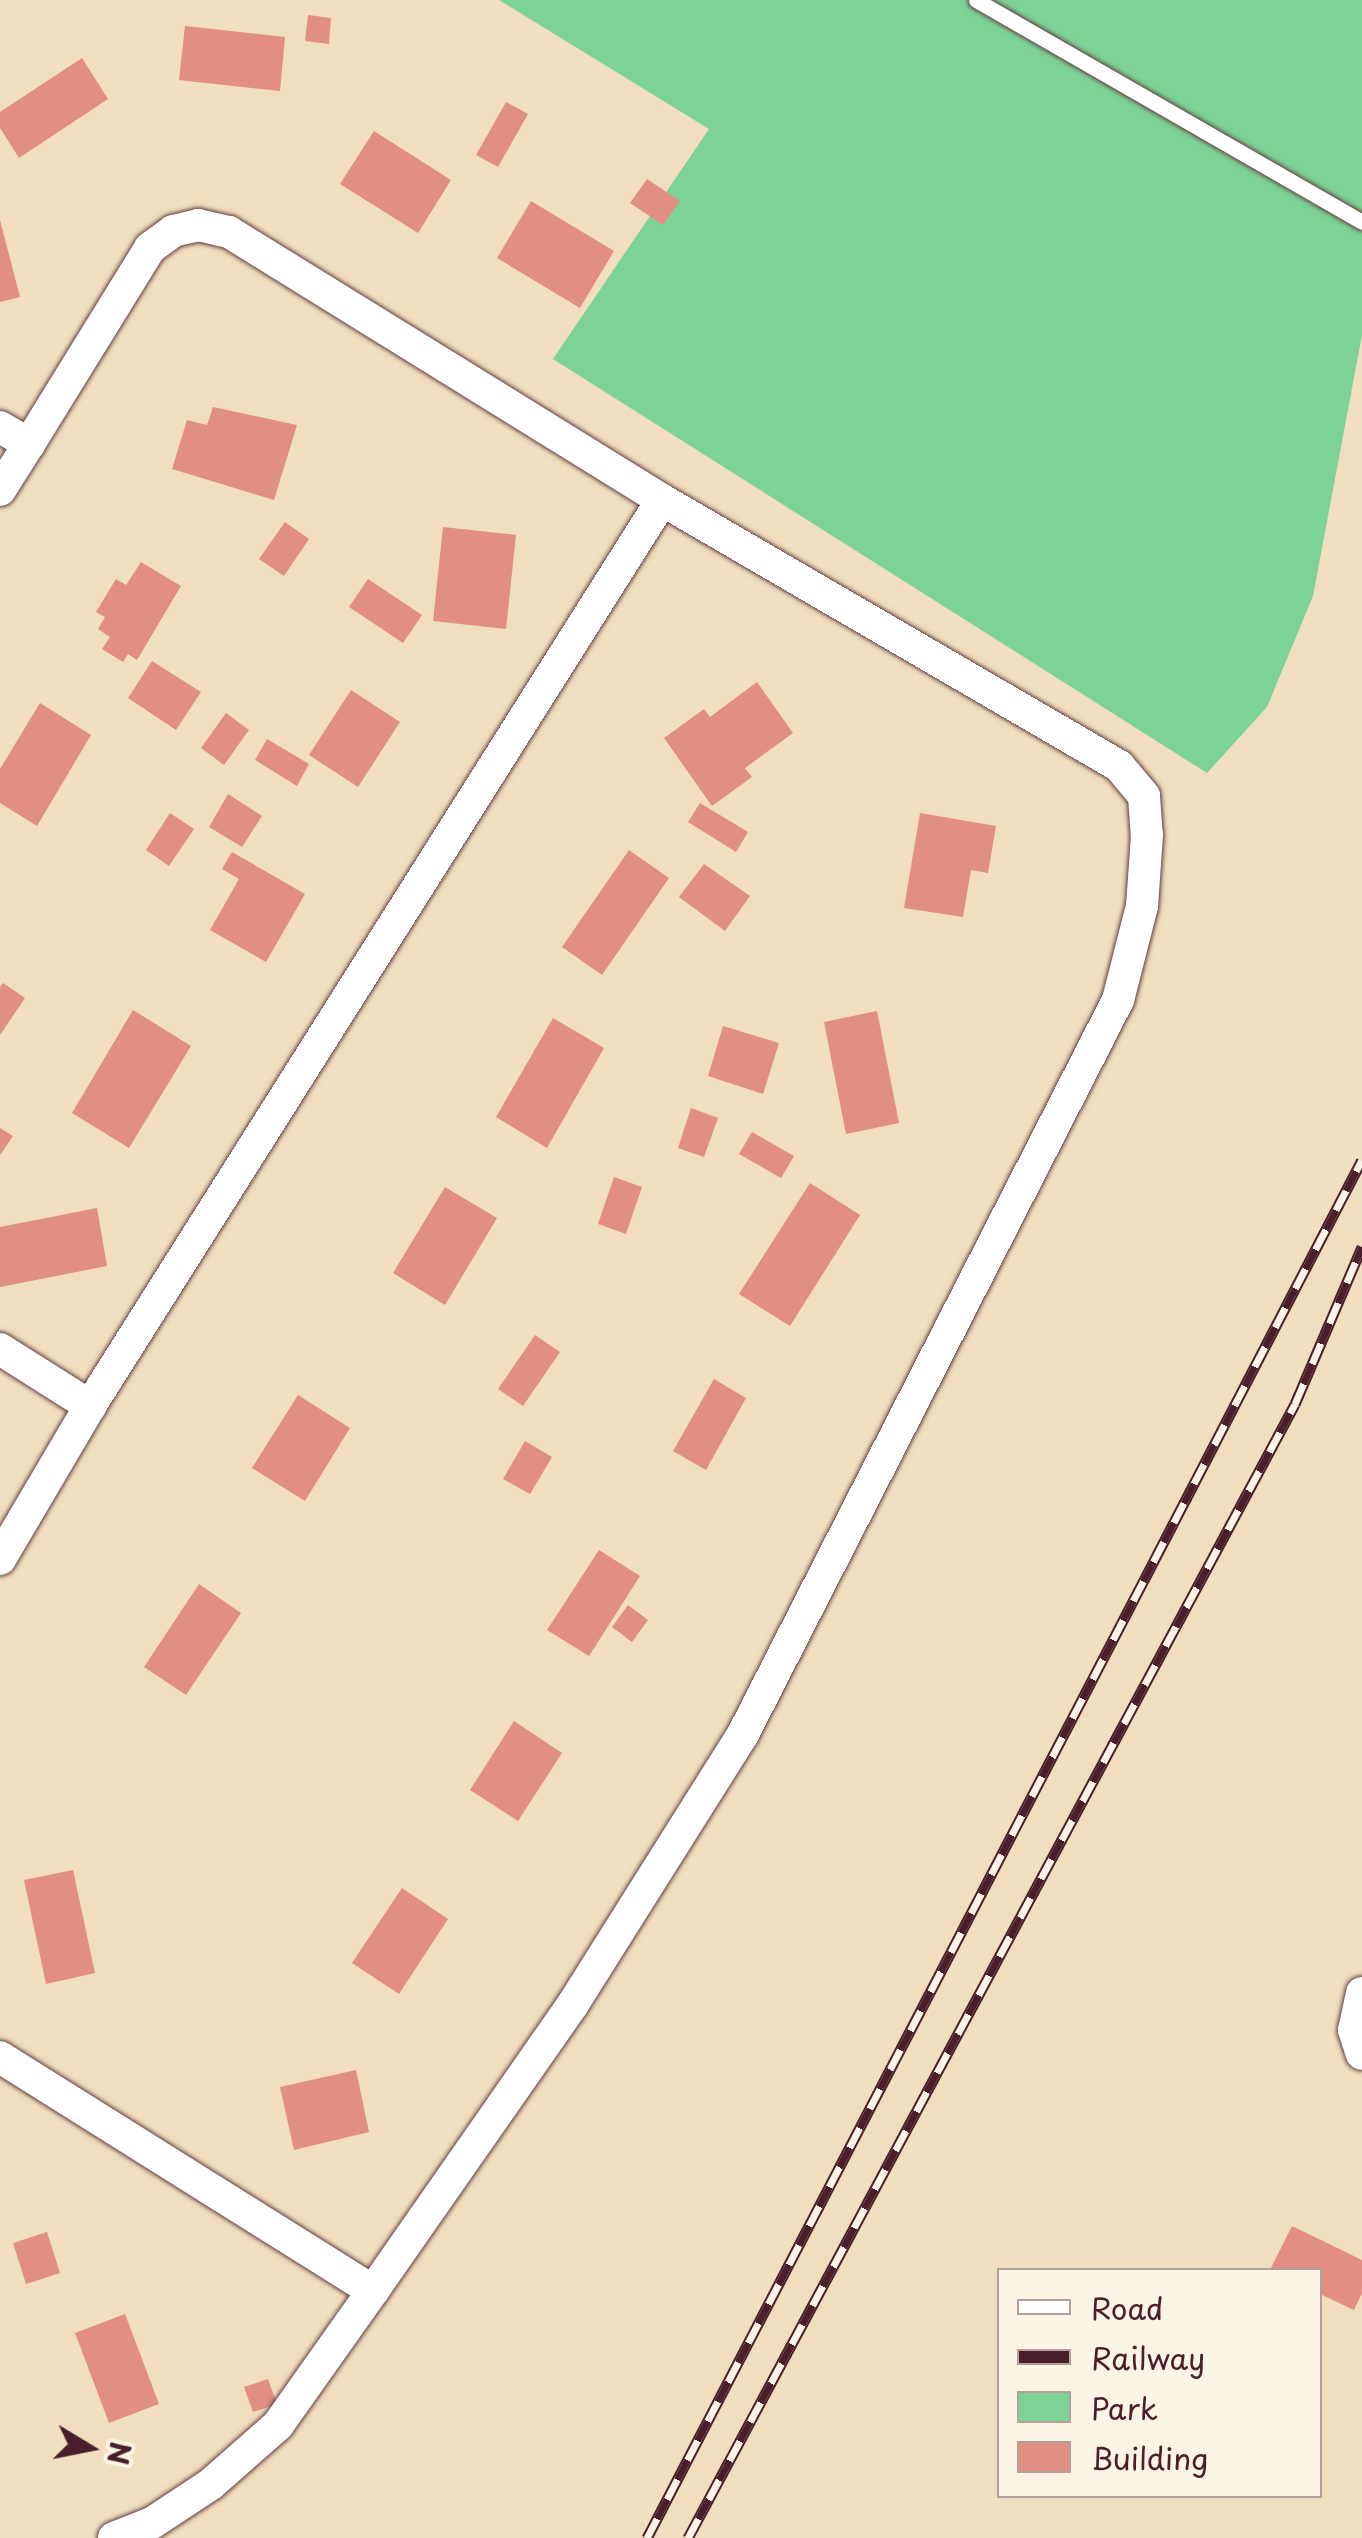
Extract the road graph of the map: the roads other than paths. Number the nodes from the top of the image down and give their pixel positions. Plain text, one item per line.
1 (976, 0) edge
2 (1362, 222) edge
3 (0, 427) edge
4 (29, 444) junction
5 (0, 490) edge
6 (662, 500) junction
7 (0, 1349) edge
8 (90, 1406) junction
9 (0, 1559) edge
10 (1362, 1992) edge
11 (1362, 2054) edge
12 (0, 2057) edge
13 (373, 2290) junction
14 (114, 2538) edge

1 - 2 lane
3 - 4 street
4 - 5 street
4 - 6 street
6 - 8 street
6 - 13 street
7 - 8 street
8 - 9 street
10 - 11 street
12 - 13 street
13 - 14 street

